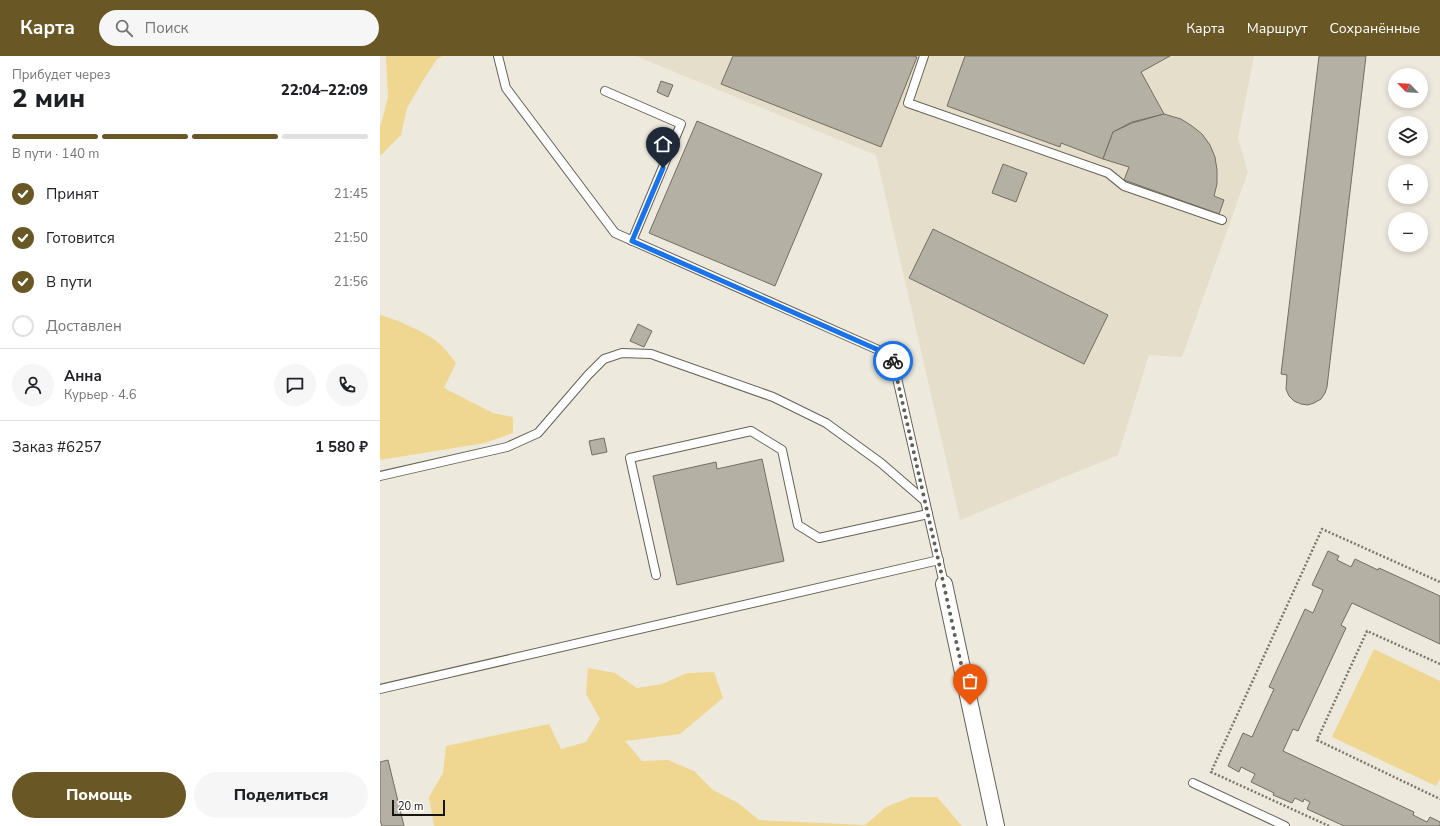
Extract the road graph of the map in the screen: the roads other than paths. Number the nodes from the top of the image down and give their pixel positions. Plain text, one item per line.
1 (498, 56) edge
2 (924, 56) edge
3 (605, 91) dead end
4 (1222, 220) dead end
5 (632, 241) junction
6 (380, 476) edge
7 (925, 501) junction
8 (928, 514) junction
9 (939, 560) junction
10 (656, 575) dead end
11 (944, 584) joint
12 (380, 690) edge
13 (1193, 783) dead end
14 (996, 826) edge
15 (1286, 826) edge

1 - 5 lane
2 - 4 lane
3 - 5 lane
5 - 7 lane
6 - 7 lane
7 - 8 lane
8 - 9 lane
8 - 10 lane
9 - 11 lane
9 - 12 lane
11 - 14 street
13 - 15 lane

